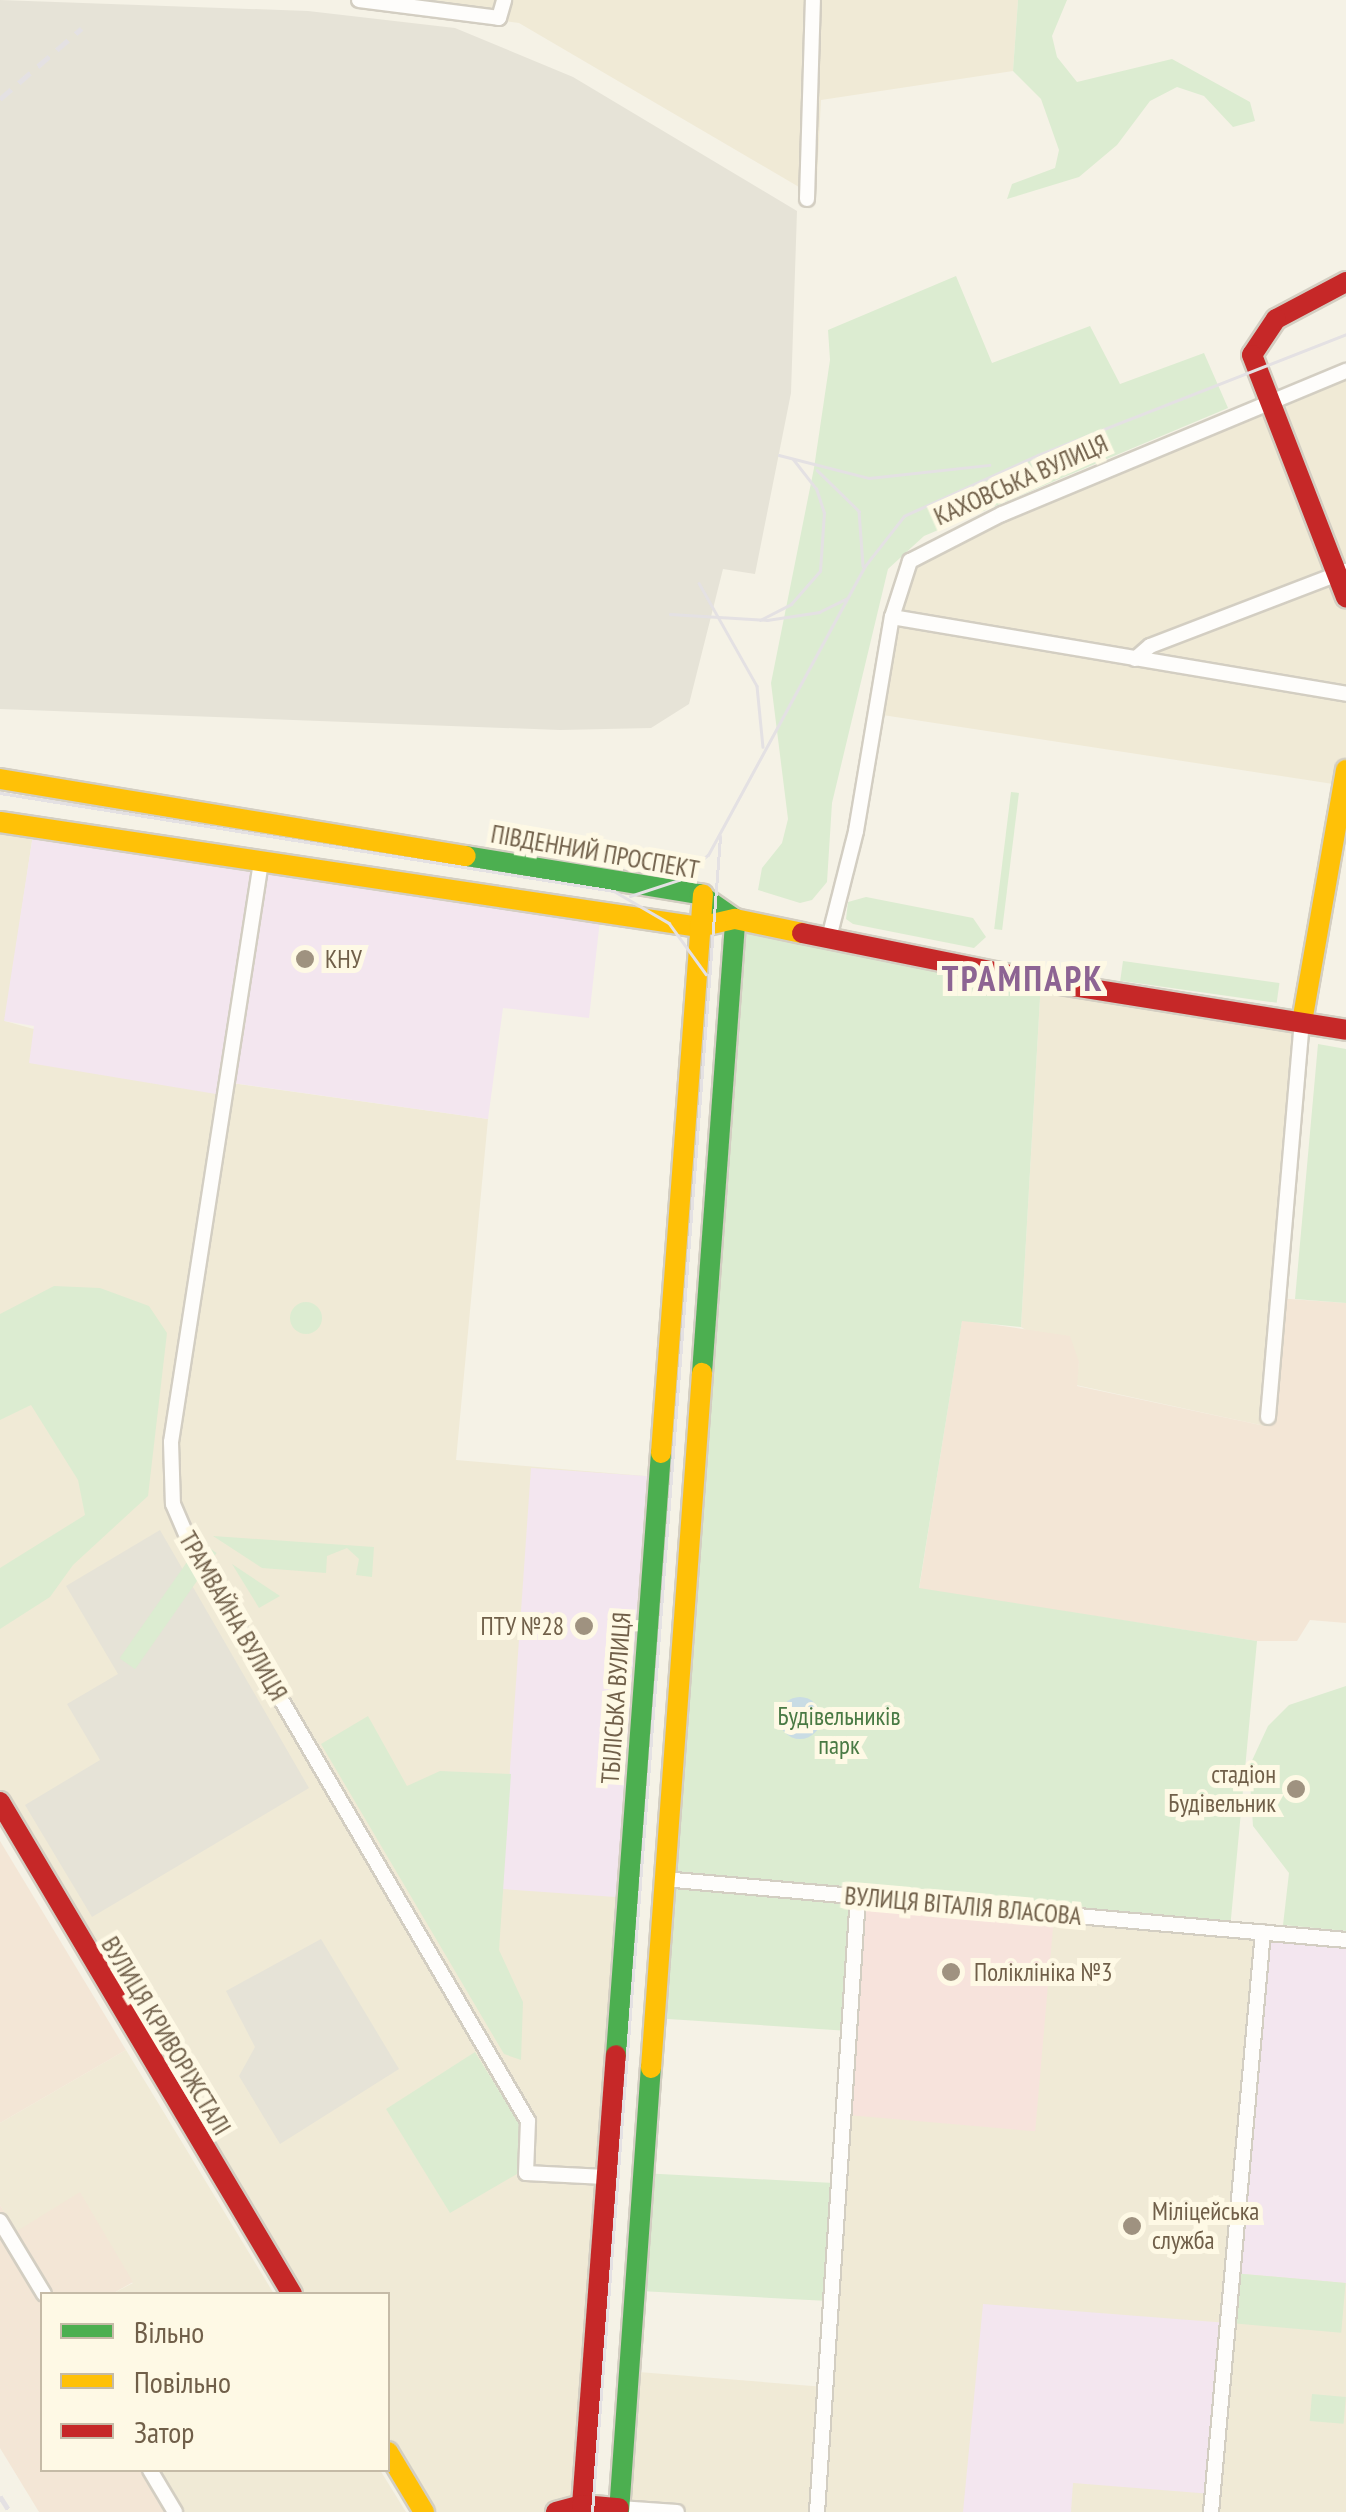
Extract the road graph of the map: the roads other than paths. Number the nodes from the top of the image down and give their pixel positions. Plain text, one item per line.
1 (359, 0) edge
2 (504, 0) edge
3 (813, 0) edge
4 (807, 199) dead end
5 (1346, 282) edge
6 (1346, 372) edge
7 (1266, 403) junction
8 (1341, 573) edge
9 (1346, 597) edge
10 (892, 617) junction
11 (1135, 659) junction
12 (1346, 694) edge
13 (1346, 770) edge
14 (0, 779) edge
15 (0, 822) edge
16 (261, 862) junction
17 (704, 895) junction
18 (735, 919) junction
19 (699, 927) junction
20 (828, 938) junction
21 (1302, 1022) junction
22 (1346, 1030) edge
23 (1268, 1417) dead end
24 (0, 1802) edge
25 (663, 1879) junction
26 (858, 1896) junction
27 (1263, 1932) junction
28 (1346, 1940) edge
29 (605, 2178) junction
30 (0, 2221) edge
31 (43, 2292) edge
32 (291, 2292) edge
33 (390, 2455) edge
34 (151, 2472) edge
35 (582, 2504) junction
36 (619, 2510) edge
37 (175, 2512) edge
38 (424, 2512) edge
39 (556, 2512) edge
40 (677, 2512) edge
41 (818, 2512) edge
42 (1211, 2512) edge

1 - 2 street
3 - 4 street
5 - 7 main road
6 - 7 street, КАХОВСЬКА ВУЛИЦЯ
7 - 8 main road
7 - 10 street, КАХОВСЬКА ВУЛИЦЯ
8 - 9 main road
8 - 11 street
10 - 11 street
10 - 20 street, КАХОВСЬКА ВУЛИЦЯ
11 - 12 street
13 - 21 main road
14 - 17 main road, ПІВДЕННИЙ ПРОСПЕКТ
15 - 16 main road
16 - 19 main road
16 - 29 street, ТРАМВАЙНА ВУЛИЦЯ
17 - 18 main road, ПІВДЕННИЙ ПРОСПЕКТ
17 - 19 main road, ТБІЛІСЬКА ВУЛИЦЯ
18 - 19 main road
18 - 20 main road
18 - 25 main road
19 - 29 main road, ТБІЛІСЬКА ВУЛИЦЯ
20 - 21 main road
21 - 22 main road
21 - 23 street
24 - 32 main road, ВУЛИЦЯ КРИВОРІЖСТАЛІ
25 - 26 street, ВУЛИЦЯ ВІТАЛІЯ ВЛАСОВА
25 - 36 main road
26 - 27 street, ВУЛИЦЯ ВІТАЛІЯ ВЛАСОВА
26 - 41 street
27 - 28 street, ВУЛИЦЯ ВІТАЛІЯ ВЛАСОВА
27 - 42 street
29 - 35 main road, ТБІЛІСЬКА ВУЛИЦЯ
30 - 31 street
33 - 38 main road
34 - 37 street
35 - 36 main road
35 - 39 main road
36 - 40 street

